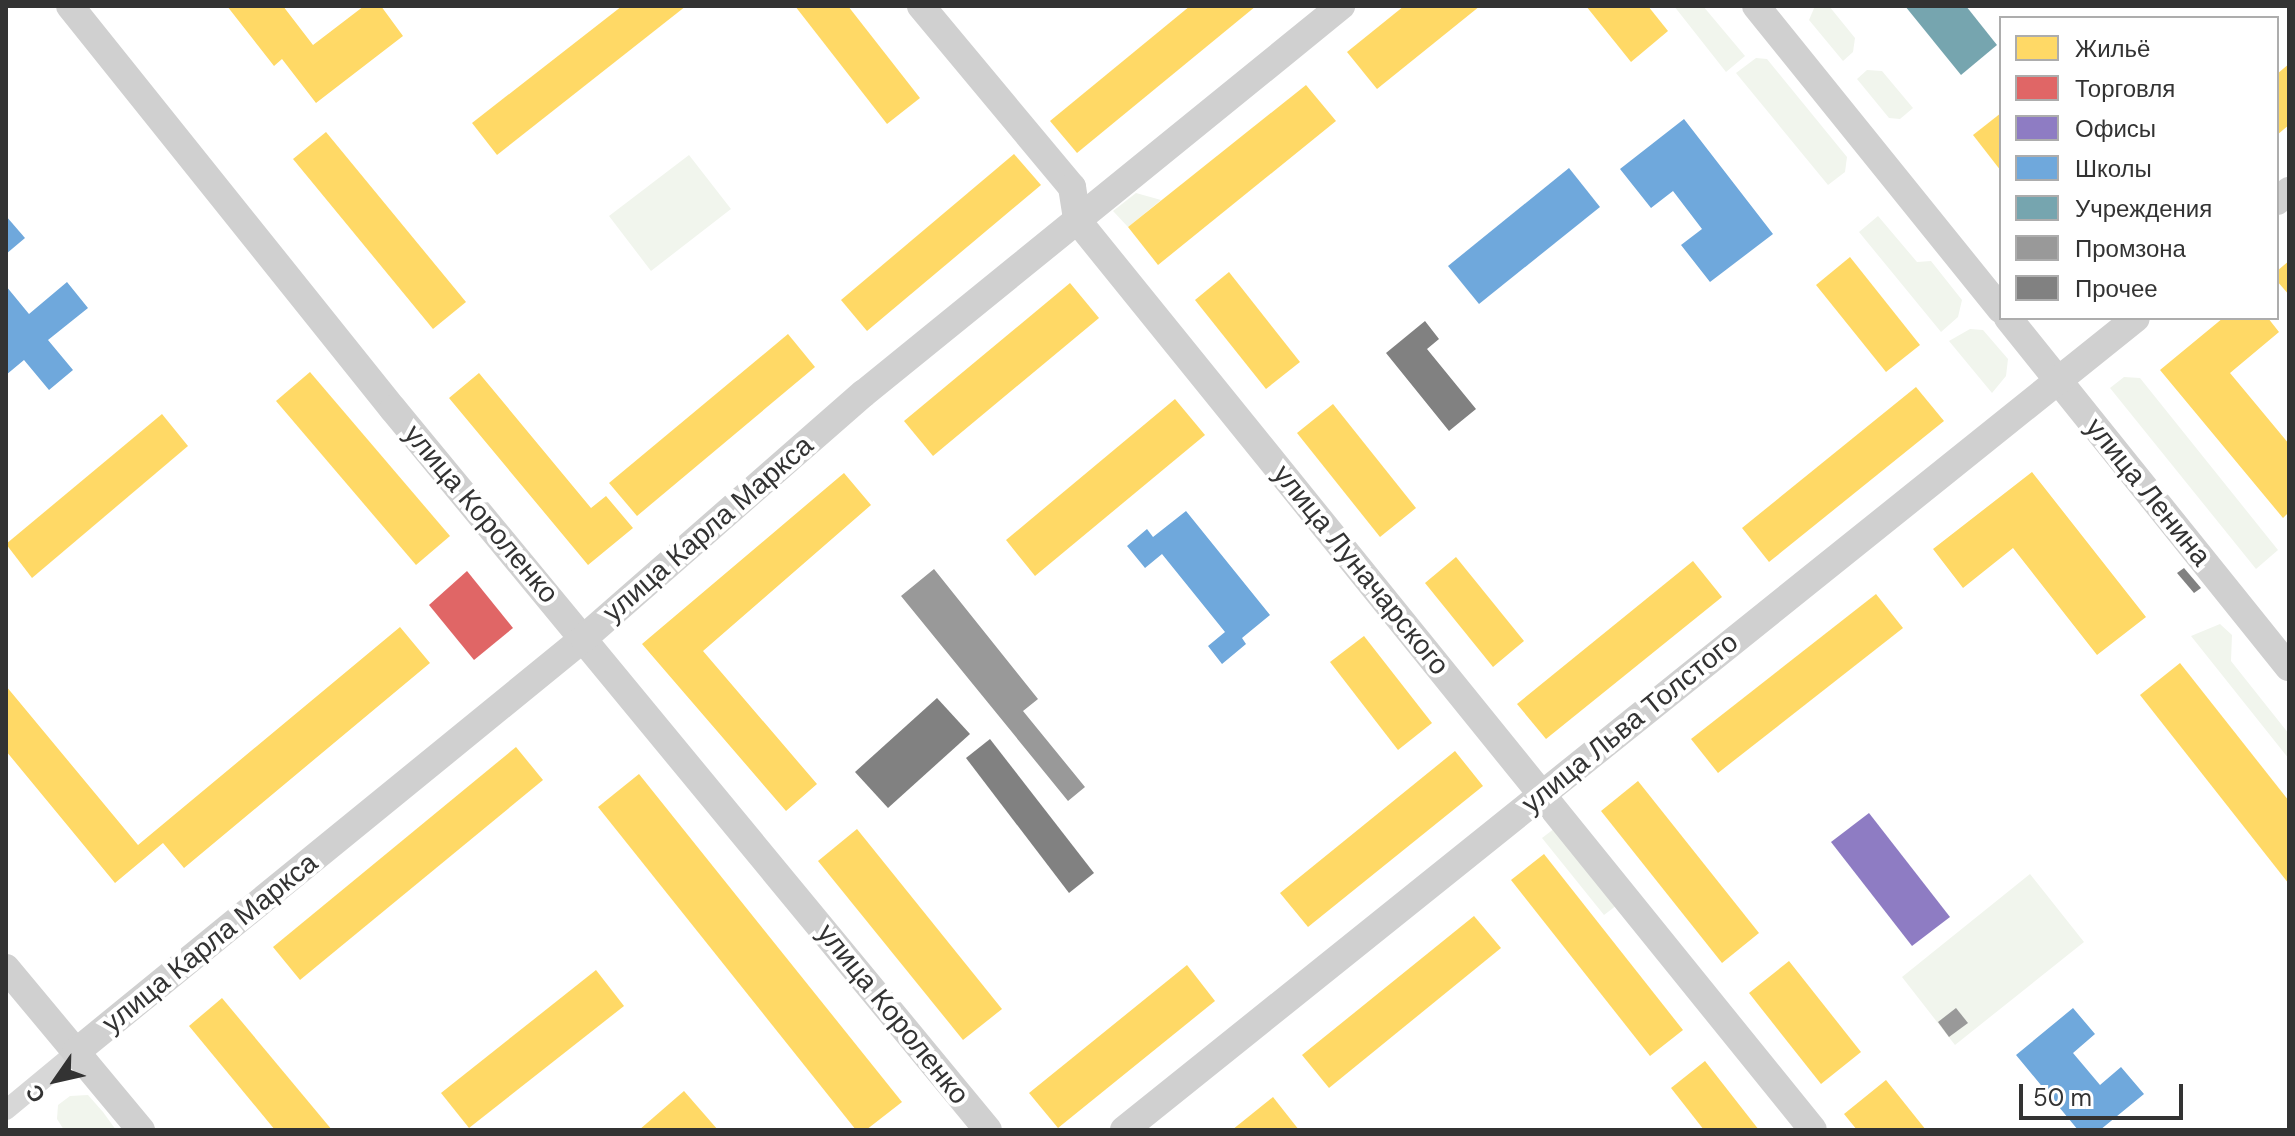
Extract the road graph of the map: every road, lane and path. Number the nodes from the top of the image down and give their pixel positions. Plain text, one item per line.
1 (70, 6) edge
2 (921, 6) edge
3 (1341, 6) edge
4 (1756, 6) edge
5 (1077, 220) junction
6 (1999, 308) edge
7 (2010, 320) edge
8 (2134, 320) edge
9 (2059, 382) junction
10 (584, 638) junction
11 (2289, 667) edge
12 (1542, 793) junction
13 (6, 968) edge
14 (76, 1052) junction
15 (6, 1110) edge
16 (141, 1130) edge
17 (988, 1130) edge
18 (1124, 1130) edge
19 (1813, 1130) edge

1 - 10 street, улица Короленко
2 - 5 street, улица Луначарского
3 - 5 street, улица Карла Маркса
4 - 6 street
5 - 10 street, улица Карла Маркса
5 - 12 street, улица Луначарского
7 - 9 street, улица Ленина
8 - 9 street, улица Льва Толстого
9 - 11 street, улица Ленина
9 - 12 street, улица Льва Толстого
10 - 14 street, улица Карла Маркса
10 - 17 street, улица Короленко
12 - 18 street, улица Льва Толстого
12 - 19 street, улица Луначарского
13 - 14 street
14 - 15 street
14 - 16 street

